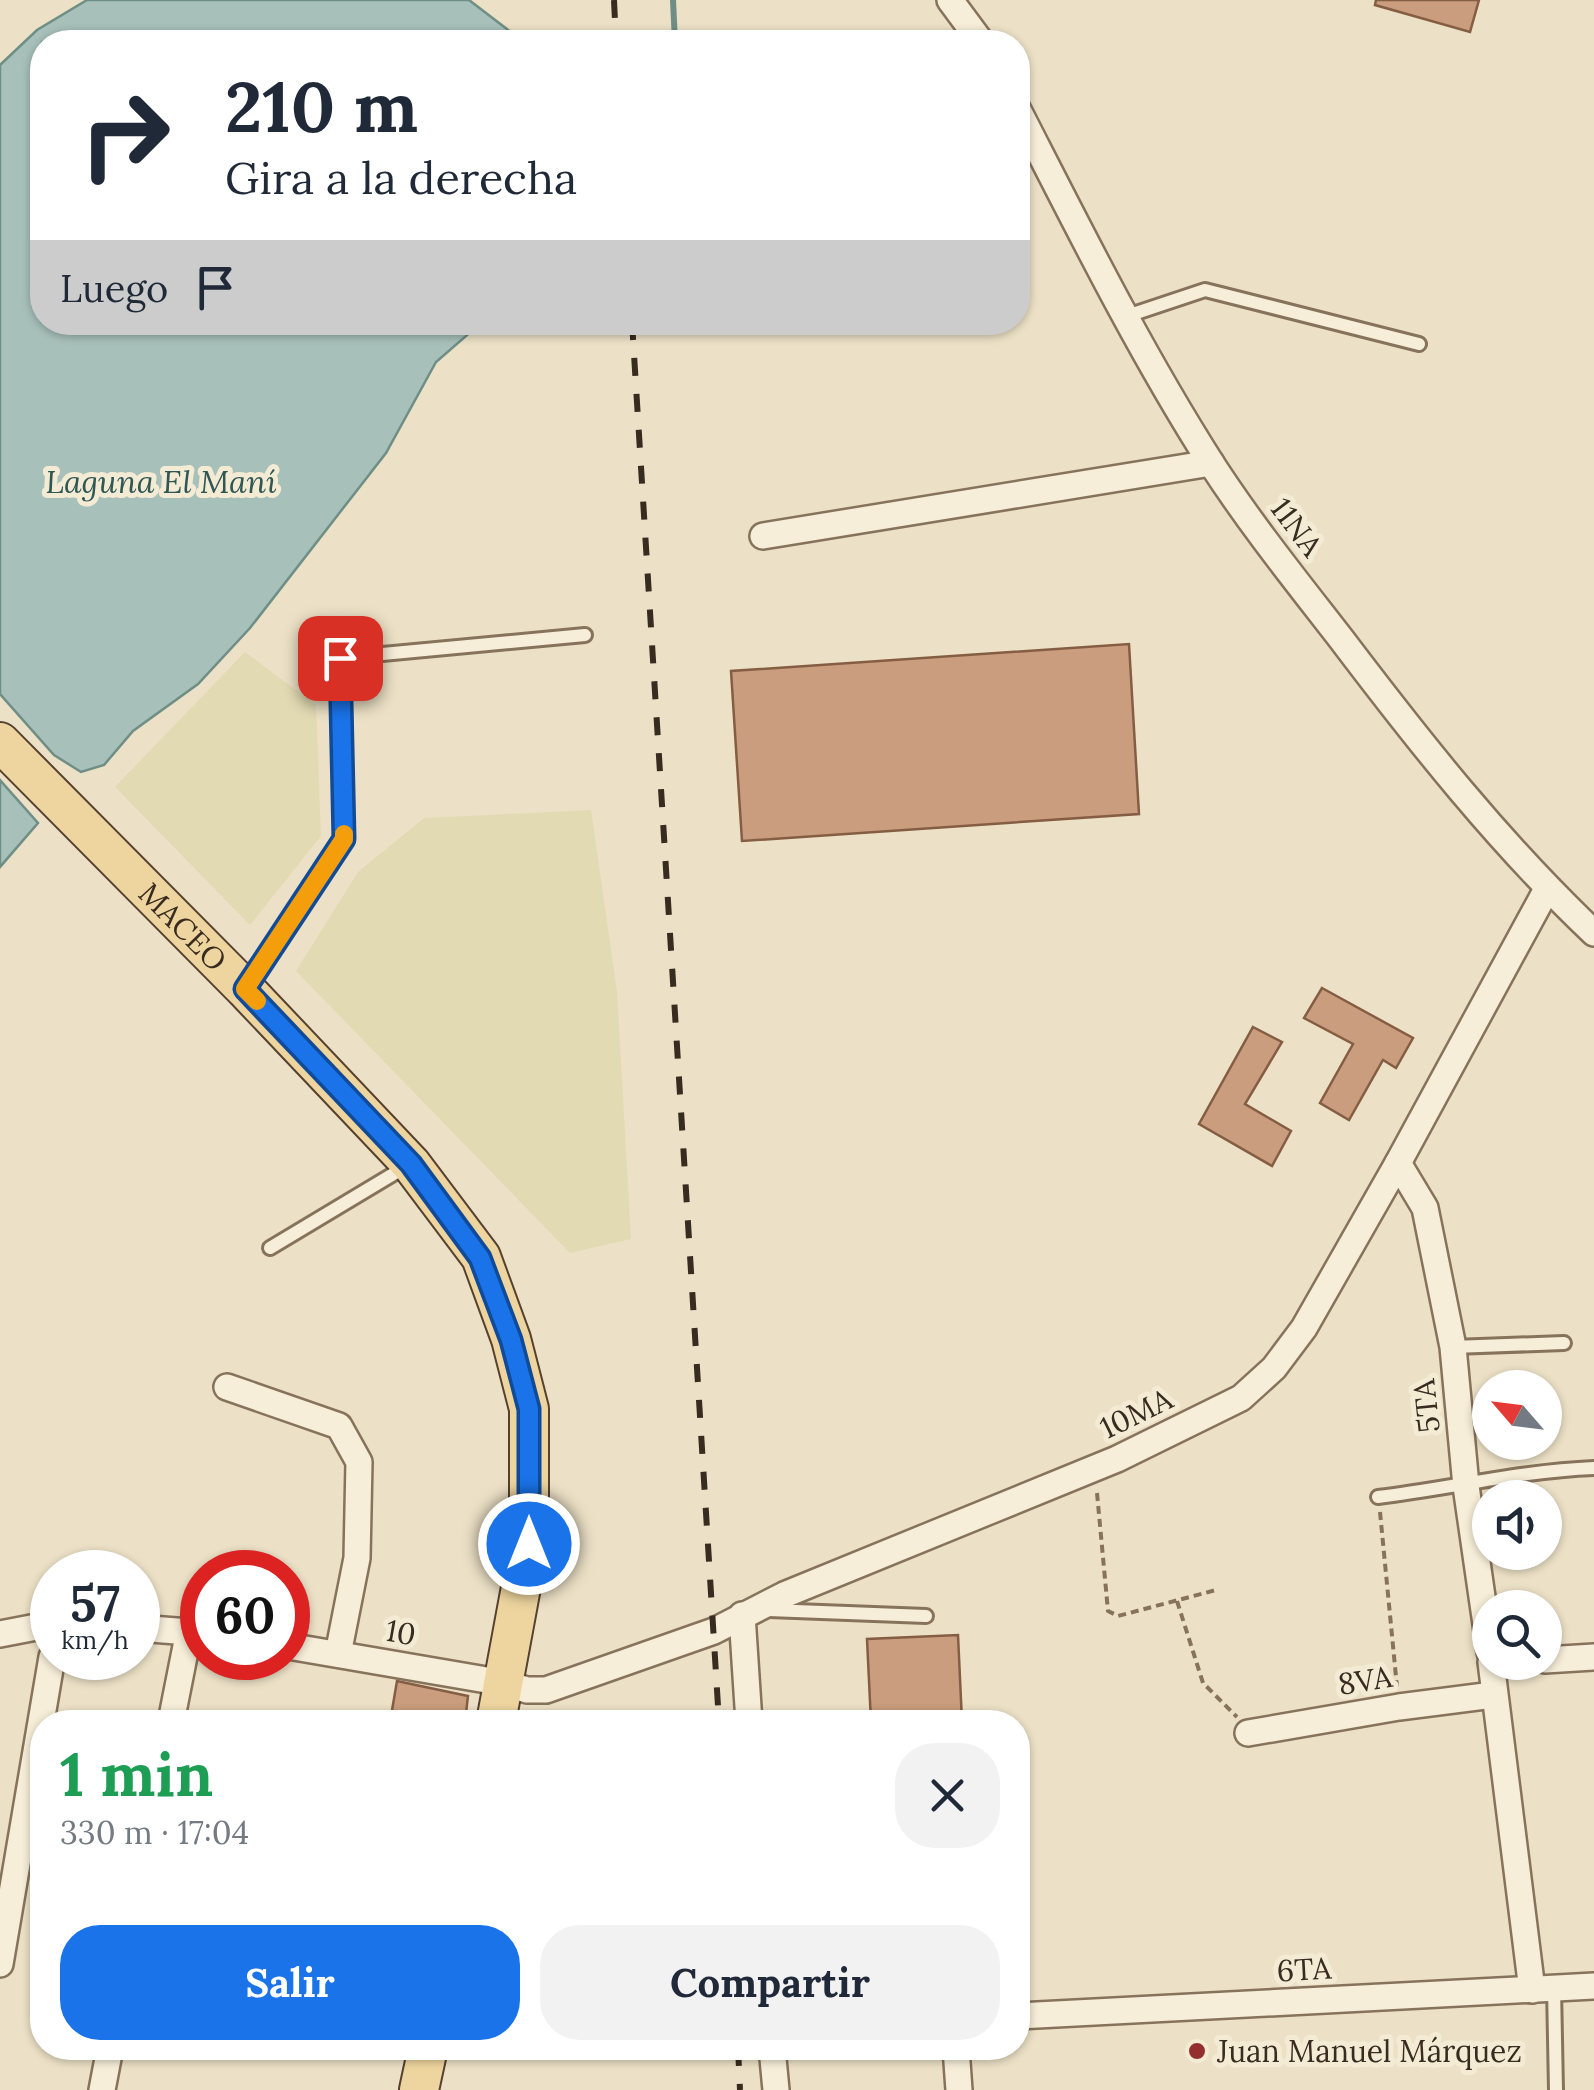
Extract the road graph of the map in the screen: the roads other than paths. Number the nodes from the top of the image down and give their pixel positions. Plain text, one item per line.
1 (950, 0) edge
2 (972, 30) edge
3 (1030, 134) edge
4 (1124, 318) junction
5 (1419, 344) dead end
6 (1211, 463) junction
7 (763, 536) dead end
8 (585, 635) dead end
9 (0, 742) edge
10 (1547, 889) junction
11 (1594, 933) edge
12 (245, 989) junction
13 (1398, 1163) junction
14 (411, 1164) junction
15 (270, 1248) dead end
16 (1564, 1343) dead end
17 (1453, 1347) junction
18 (227, 1387) dead end
19 (1594, 1468) edge
20 (1466, 1486) junction
21 (1378, 1498) road end
22 (1481, 1590) edge
23 (748, 1612) junction
24 (926, 1616) dead end
25 (30, 1628) edge
26 (0, 1634) edge
27 (310, 1650) edge
28 (338, 1654) junction
29 (1594, 1657) edge
30 (1562, 1659) edge
31 (49, 1680) edge
32 (183, 1680) edge
33 (1493, 1680) edge
34 (504, 1683) junction
35 (1493, 1695) junction
36 (46, 1710) edge
37 (174, 1710) edge
38 (498, 1710) edge
39 (749, 1710) edge
40 (1248, 1733) road end
41 (30, 1826) edge
42 (0, 1964) edge
43 (1594, 1986) edge
44 (1543, 1989) junction
45 (1030, 2015) edge
46 (108, 2060) edge
47 (425, 2060) edge
48 (773, 2060) edge
49 (957, 2060) edge
50 (102, 2090) edge
51 (419, 2090) edge
52 (776, 2090) edge
53 (959, 2090) edge
54 (1556, 2090) edge

1 - 2 street
3 - 4 street, 11NA
4 - 5 lane
4 - 6 street, 11NA
6 - 7 street
6 - 10 street, 11NA
8 - 12 lane
9 - 12 main road, MACEO
10 - 11 street, 11NA
10 - 13 street, 10MA
12 - 14 main road, MACEO
13 - 17 street, 5TA
13 - 23 street, 10MA
14 - 15 lane
14 - 34 main road, MACEO
16 - 17 lane
17 - 20 street, 5TA
18 - 28 street
19 - 20 lane
20 - 21 lane
20 - 22 street, 5TA
23 - 24 lane
23 - 34 street, 10MA
23 - 39 street
25 - 26 street
27 - 28 street, 10
28 - 34 street, 10
29 - 30 street
31 - 36 street
32 - 37 street
33 - 35 street
34 - 38 main road, MACEO
35 - 40 street, 8VA
35 - 44 street
41 - 42 street
43 - 44 street, 6TA
44 - 45 street, 6TA
44 - 54 lane
46 - 50 street
47 - 51 main road
48 - 52 street
49 - 53 street

